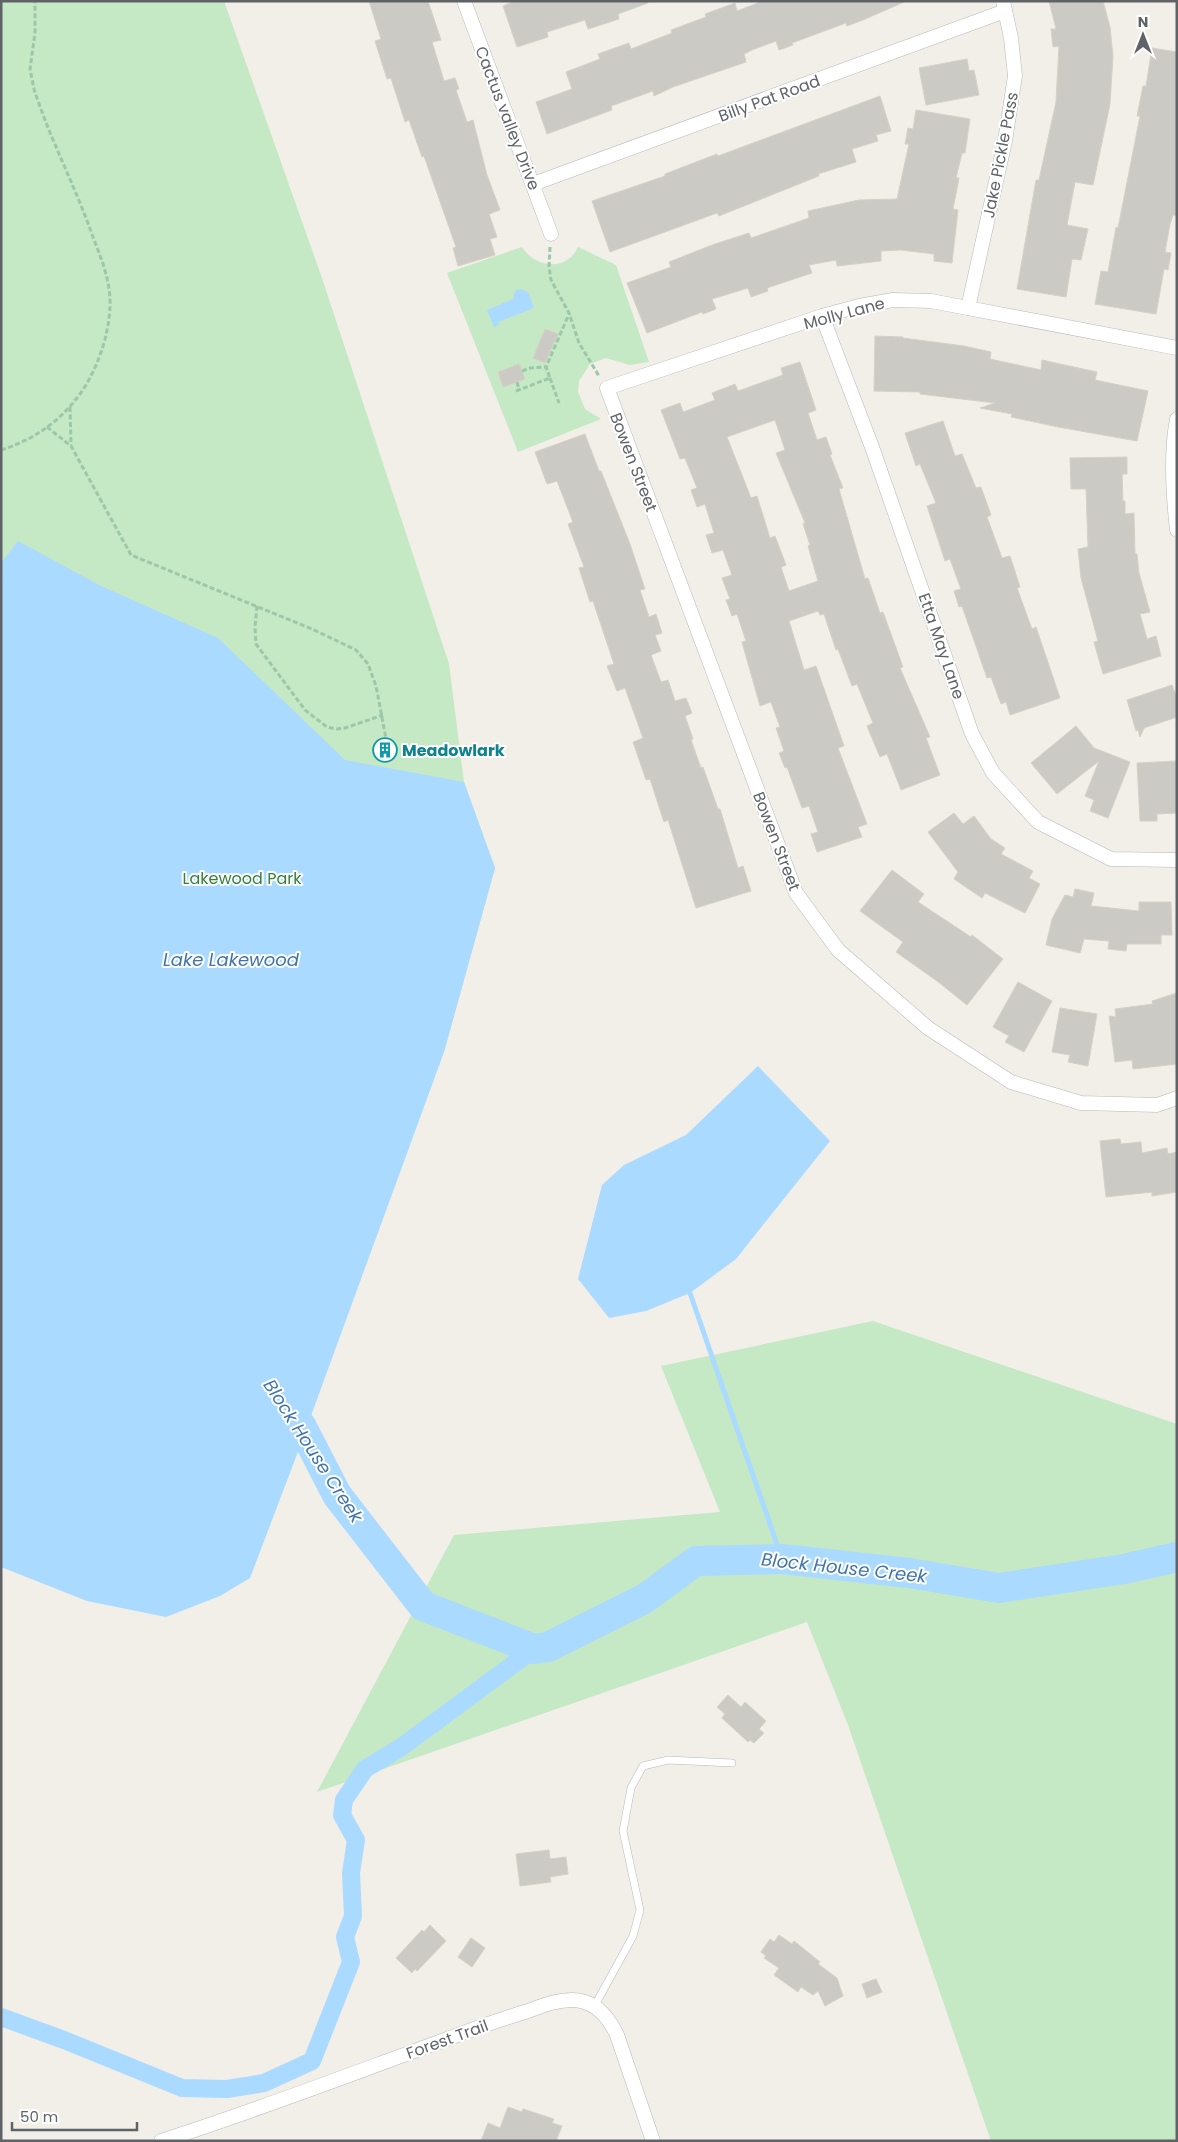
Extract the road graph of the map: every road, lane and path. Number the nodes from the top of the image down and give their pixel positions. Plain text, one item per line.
1 (35, 1) edge
2 (464, 1) edge
3 (1004, 6) edge
4 (533, 184) junction
5 (551, 234) joint
6 (968, 308) junction
7 (570, 314) junction
8 (822, 316) junction
9 (1177, 348) edge
10 (546, 367) junction
11 (522, 371) dead end
12 (550, 378) junction
13 (517, 382) dead end
14 (606, 388) junction
15 (559, 403) dead end
16 (70, 407) junction
17 (1177, 420) edge
18 (47, 427) junction
19 (71, 446) junction
20 (1, 450) edge
21 (1177, 530) edge
22 (257, 606) junction
23 (382, 715) junction
24 (387, 744) dead end
25 (1177, 860) edge
26 (1177, 1098) edge
27 (732, 1763) dead end
28 (594, 2007) junction
29 (160, 2141) edge
30 (653, 2141) edge

1 - 16 path
2 - 4 street, Cactus valley Drive
3 - 4 street, Billy Pat Road
3 - 6 street, Jake Pickle Pass
4 - 5 street, Cactus valley Drive
5 - 7 path
6 - 8 street, Molly Lane
6 - 9 street, Molly Lane
7 - 10 path
7 - 14 path
8 - 14 street, Molly Lane
8 - 25 street, Etta May Lane
10 - 11 path
10 - 12 path
12 - 13 path
12 - 15 path
14 - 26 street, Bowen Street
16 - 18 path
16 - 19 path
17 - 21 street
18 - 19 path
18 - 20 path
19 - 22 path
22 - 23 path
22 - 23 path
23 - 24 path
27 - 28 lane
28 - 29 street, Forest Trail
28 - 30 street, Forest Trail

